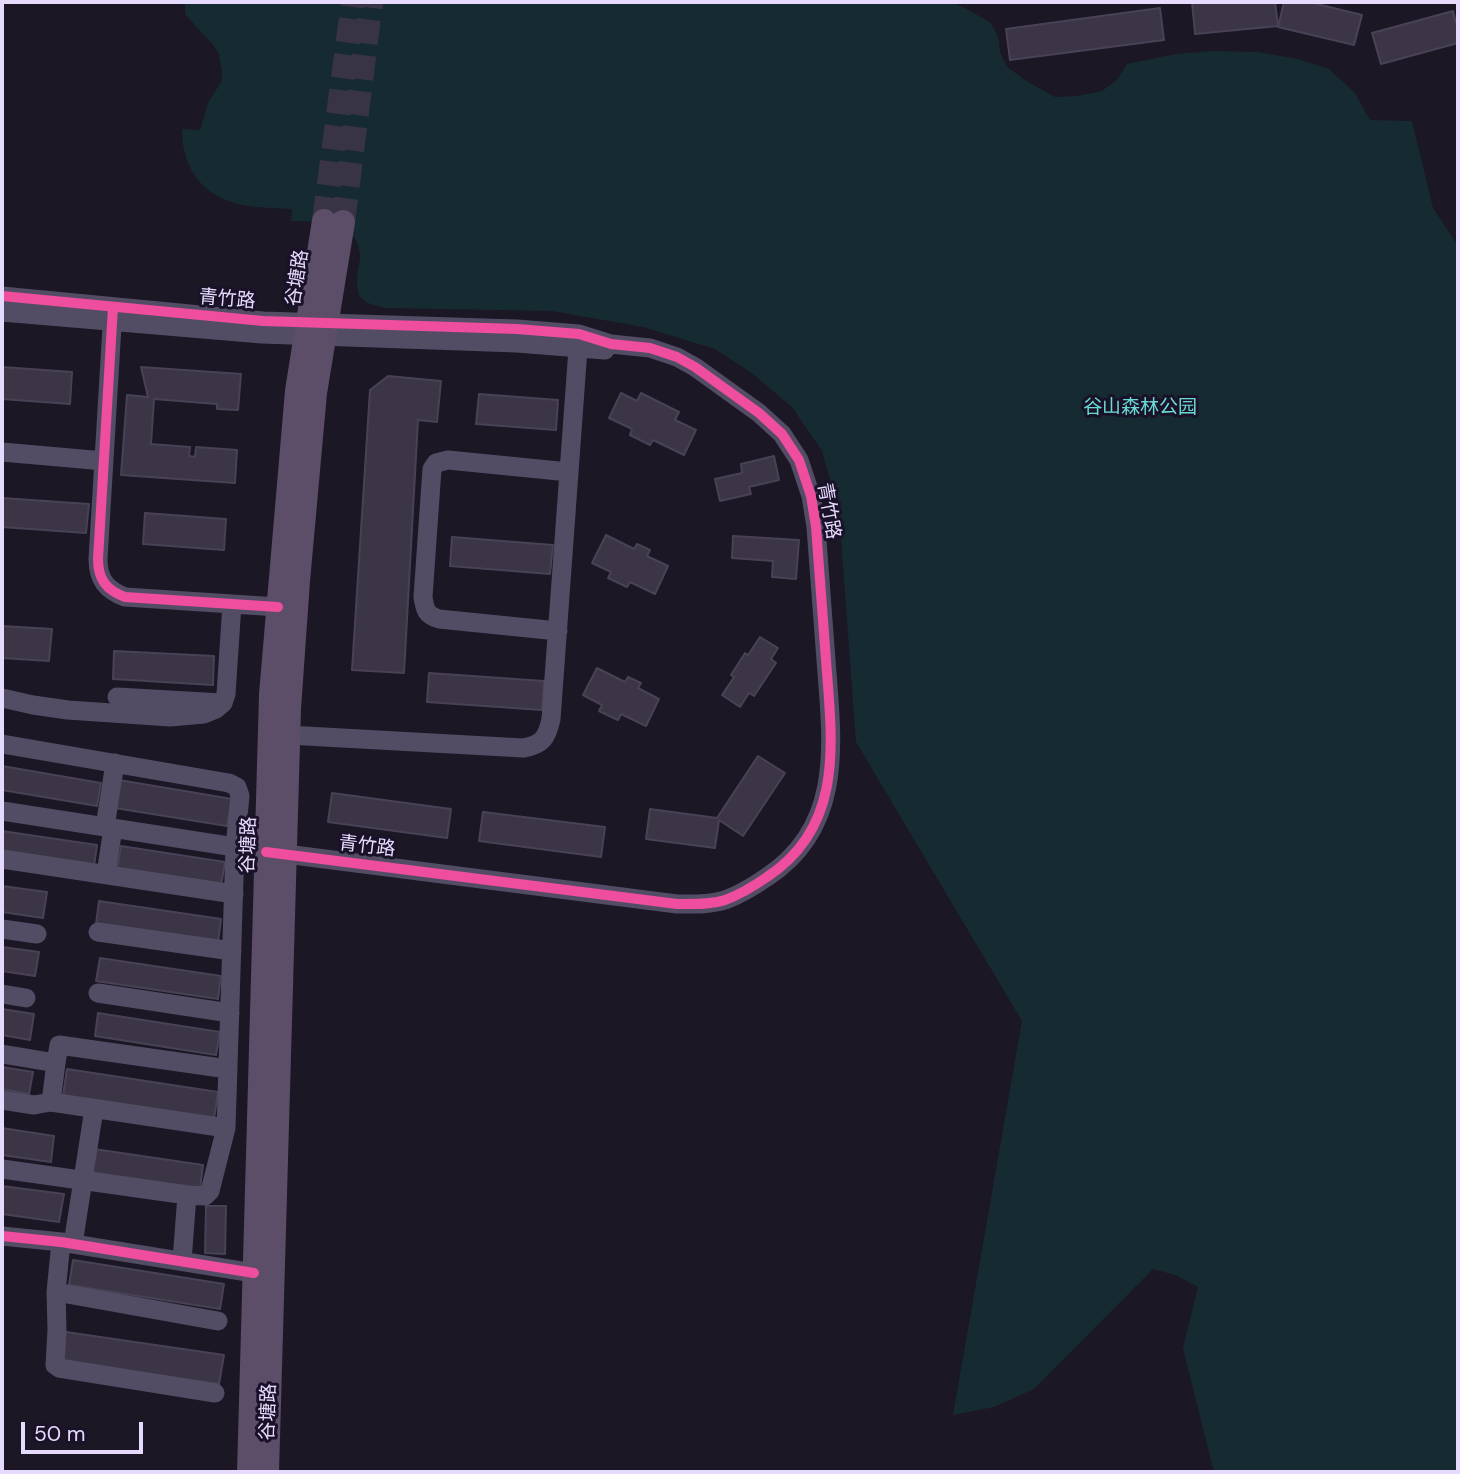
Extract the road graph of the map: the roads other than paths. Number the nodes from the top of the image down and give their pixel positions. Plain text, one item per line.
1 (333, 221) tunnel mouth
2 (2, 296) edge
3 (2, 312) edge
4 (112, 314) junction
5 (316, 330) junction
6 (578, 341) junction
7 (2, 452) edge
8 (104, 461) junction
9 (569, 472) junction
10 (232, 604) junction
11 (278, 607) junction
12 (558, 631) junction
13 (117, 697) dead end
14 (2, 698) edge
15 (223, 703) junction
16 (288, 735) junction
17 (2, 744) edge
18 (115, 763) junction
19 (2, 811) edge
20 (109, 828) junction
21 (235, 847) junction
22 (275, 850) junction
23 (2, 859) edge
24 (106, 874) junction
25 (234, 894) junction
26 (2, 929) edge
27 (98, 932) dead end
28 (37, 934) dead end
29 (232, 951) junction
30 (98, 993) dead end
31 (2, 994) edge
32 (26, 998) dead end
33 (230, 1013) junction
34 (2, 1054) edge
35 (56, 1063) junction
36 (228, 1069) junction
37 (2, 1100) edge
38 (51, 1102) junction
39 (94, 1109) junction
40 (226, 1128) junction
41 (2, 1169) edge
42 (83, 1181) junction
43 (187, 1195) junction
44 (2, 1236) edge
45 (67, 1243) junction
46 (182, 1261) junction
47 (254, 1273) junction
48 (56, 1292) junction
49 (218, 1321) dead end
50 (215, 1393) dead end
51 (249, 1472) edge
52 (267, 1472) edge

1 - 5 main road, 谷塘路
2 - 4 street, 青竹路
3 - 4 street, 青竹路
4 - 5 street, 青竹路
4 - 8 street
5 - 6 street, 青竹路
5 - 11 main road, 谷塘路
5 - 16 main road, 谷塘路
6 - 9 street
6 - 22 street, 青竹路
7 - 8 street
8 - 10 street
9 - 12 street
9 - 12 street
10 - 11 street
10 - 15 street
11 - 22 main road, 谷塘路
12 - 16 street
13 - 15 street
14 - 15 street
16 - 22 main road, 谷塘路
17 - 18 street
18 - 20 street
18 - 21 street
19 - 20 street
20 - 21 street
20 - 24 street
21 - 25 street
22 - 47 main road, 谷塘路
22 - 52 main road, 谷塘路
23 - 24 street
24 - 25 street
25 - 29 street
26 - 28 street
27 - 29 street
29 - 33 street
30 - 33 street
31 - 32 street
33 - 36 street
34 - 35 street
35 - 36 street
35 - 38 street
36 - 40 street
37 - 38 street
38 - 39 street
39 - 40 street
39 - 42 street
40 - 43 street
41 - 42 street
42 - 43 street
42 - 45 street
43 - 46 street
44 - 45 street
45 - 46 street
45 - 48 street
46 - 47 street
47 - 51 main road, 谷塘路
48 - 49 street
48 - 50 street

